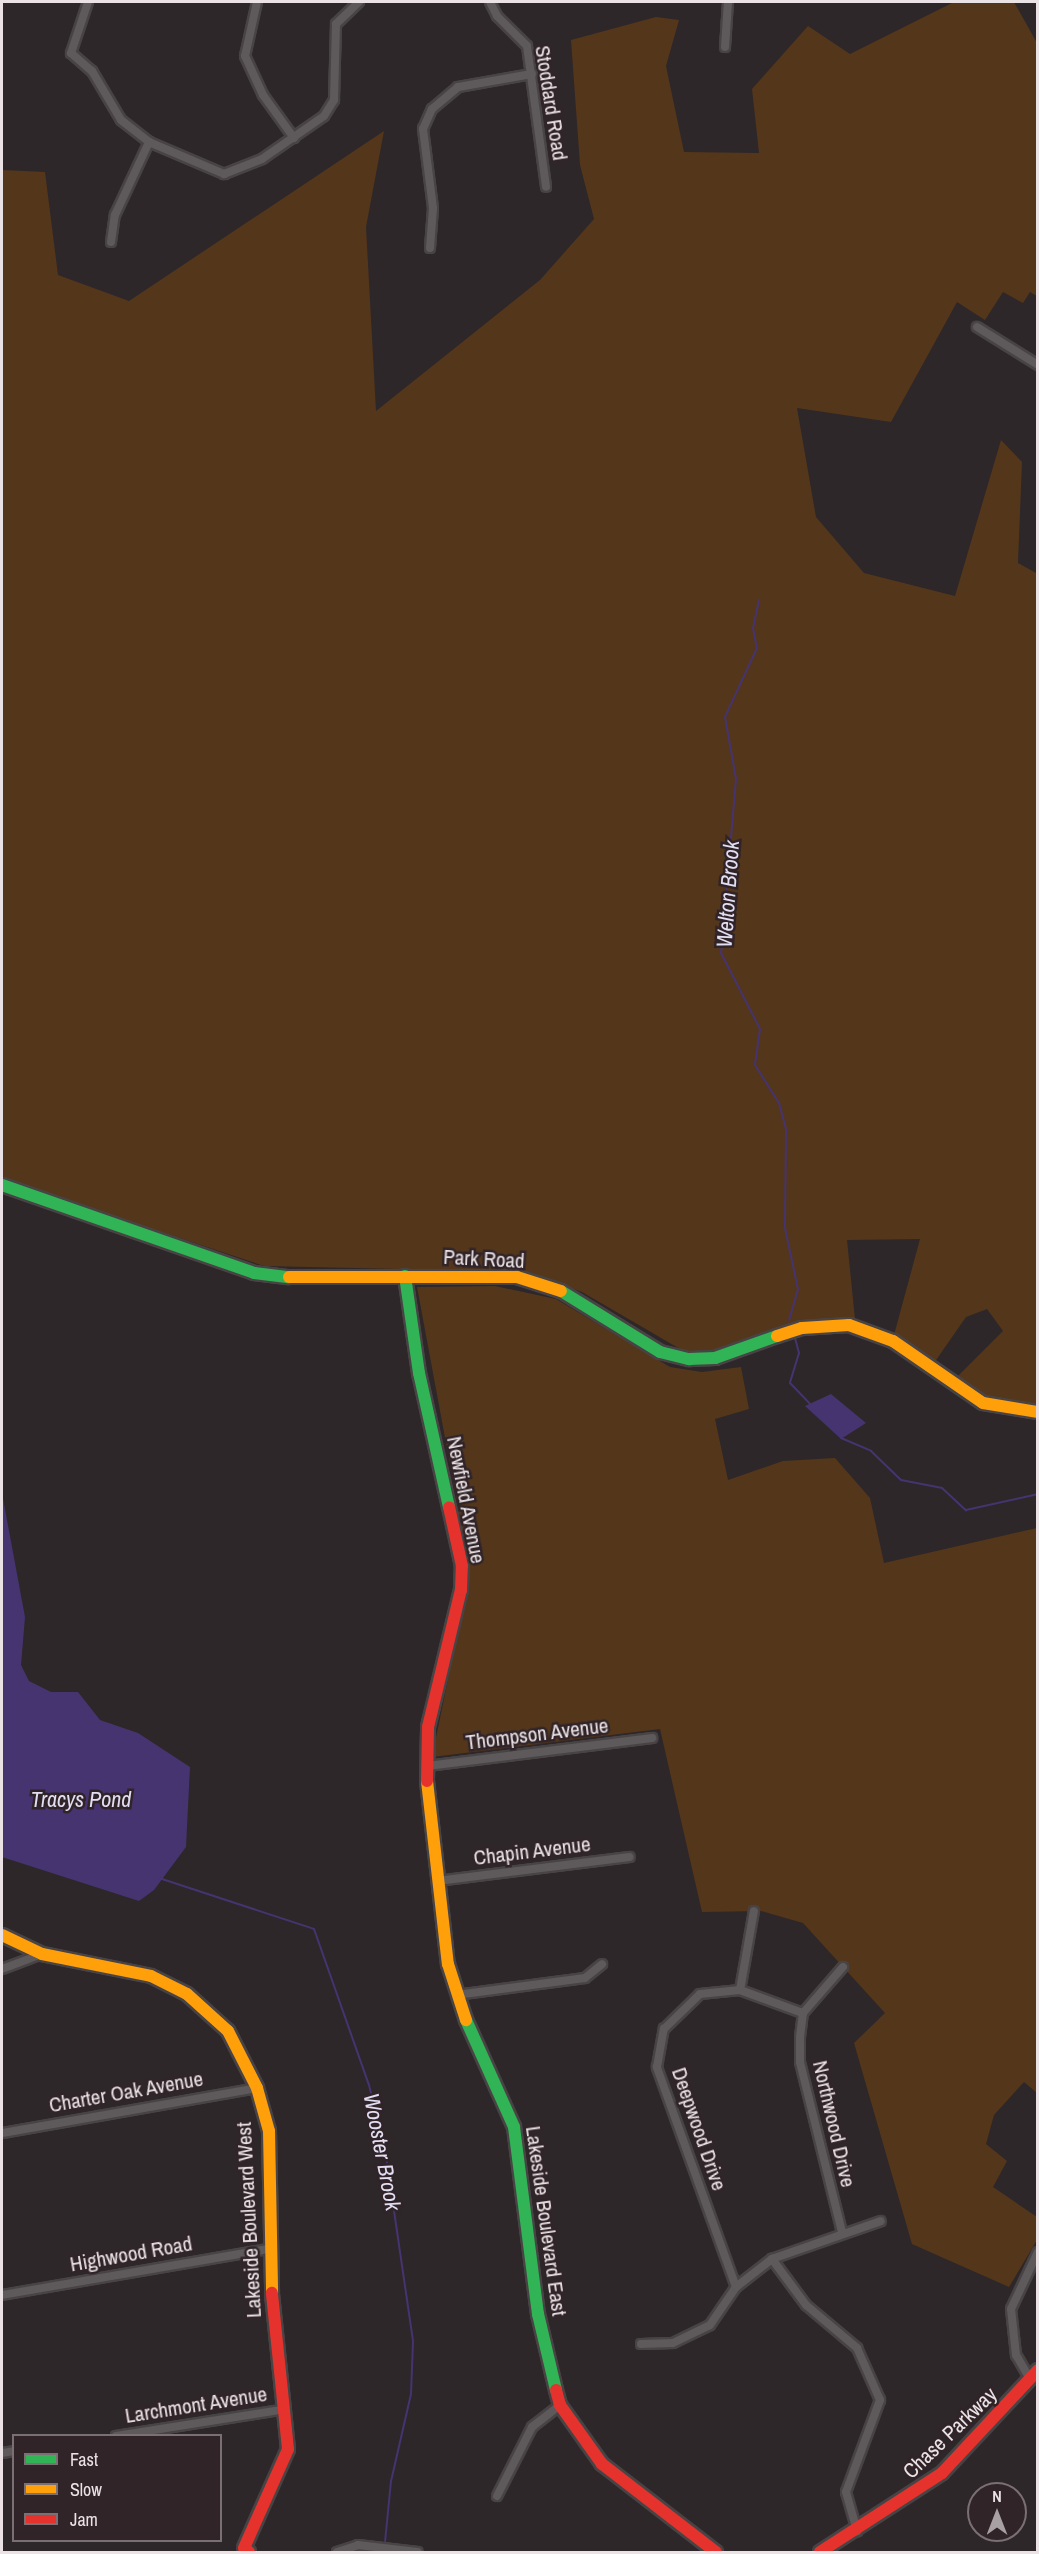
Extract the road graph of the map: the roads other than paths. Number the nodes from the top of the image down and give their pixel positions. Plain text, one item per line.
1 (88, 2) edge
2 (257, 2) edge
3 (359, 2) edge
4 (490, 2) edge
5 (728, 2) edge
6 (725, 47) dead end
7 (532, 74) junction
8 (294, 138) junction
9 (149, 142) junction
10 (546, 187) dead end
11 (111, 242) dead end
12 (430, 248) dead end
13 (977, 327) dead end
14 (1038, 365) edge
15 (2, 1185) edge
16 (405, 1276) junction
17 (1038, 1412) edge
18 (651, 1738) dead end
19 (426, 1766) junction
20 (630, 1857) dead end
21 (437, 1881) junction
22 (754, 1911) dead end
23 (2, 1935) edge
24 (42, 1954) junction
25 (602, 1964) dead end
26 (843, 1967) dead end
27 (2, 1969) edge
28 (740, 1990) junction
29 (456, 1995) junction
30 (803, 2013) junction
31 (257, 2088) junction
32 (2, 2133) edge
33 (880, 2221) dead end
34 (842, 2232) junction
35 (267, 2249) junction
36 (1038, 2252) edge
37 (772, 2259) junction
38 (736, 2287) junction
39 (2, 2295) edge
40 (641, 2344) dead end
41 (1034, 2374) edge
42 (560, 2405) junction
43 (281, 2410) junction
44 (129, 2434) edge
45 (497, 2496) dead end
46 (857, 2532) junction
47 (246, 2550) edge
48 (337, 2553) edge
49 (418, 2553) edge
50 (716, 2553) edge
51 (820, 2553) edge

1 - 9 street
2 - 8 street
3 - 8 street
4 - 7 street, Stoddard Road
5 - 6 street
7 - 10 street, Stoddard Road
7 - 12 street
8 - 9 street
9 - 11 street
13 - 14 street
15 - 16 street, Park Road
16 - 17 street, Park Road
16 - 19 street, Newfield Avenue
18 - 19 street, Thompson Avenue
19 - 21 street, Lakeside Boulevard East
20 - 21 street, Chapin Avenue
21 - 29 street, Lakeside Boulevard East
22 - 28 street
23 - 24 street, Lakeside Boulevard West
24 - 27 street
24 - 31 street, Lakeside Boulevard West
25 - 29 street
26 - 30 street
28 - 30 street, Deepwood Drive
28 - 38 street, Deepwood Drive
29 - 42 street, Lakeside Boulevard East
30 - 34 street, Northwood Drive
31 - 32 street, Charter Oak Avenue
31 - 35 street, Lakeside Boulevard West
33 - 34 street
34 - 37 street
35 - 39 street, Highwood Road
35 - 43 street, Lakeside Boulevard West
36 - 41 street
37 - 38 street
37 - 46 street
38 - 40 street
41 - 46 street, Chase Parkway
42 - 45 street
42 - 50 street, Lakeside Boulevard East
43 - 44 street, Larchmont Avenue
43 - 47 street, Lakeside Boulevard West
46 - 51 street, Chase Parkway
48 - 49 street

